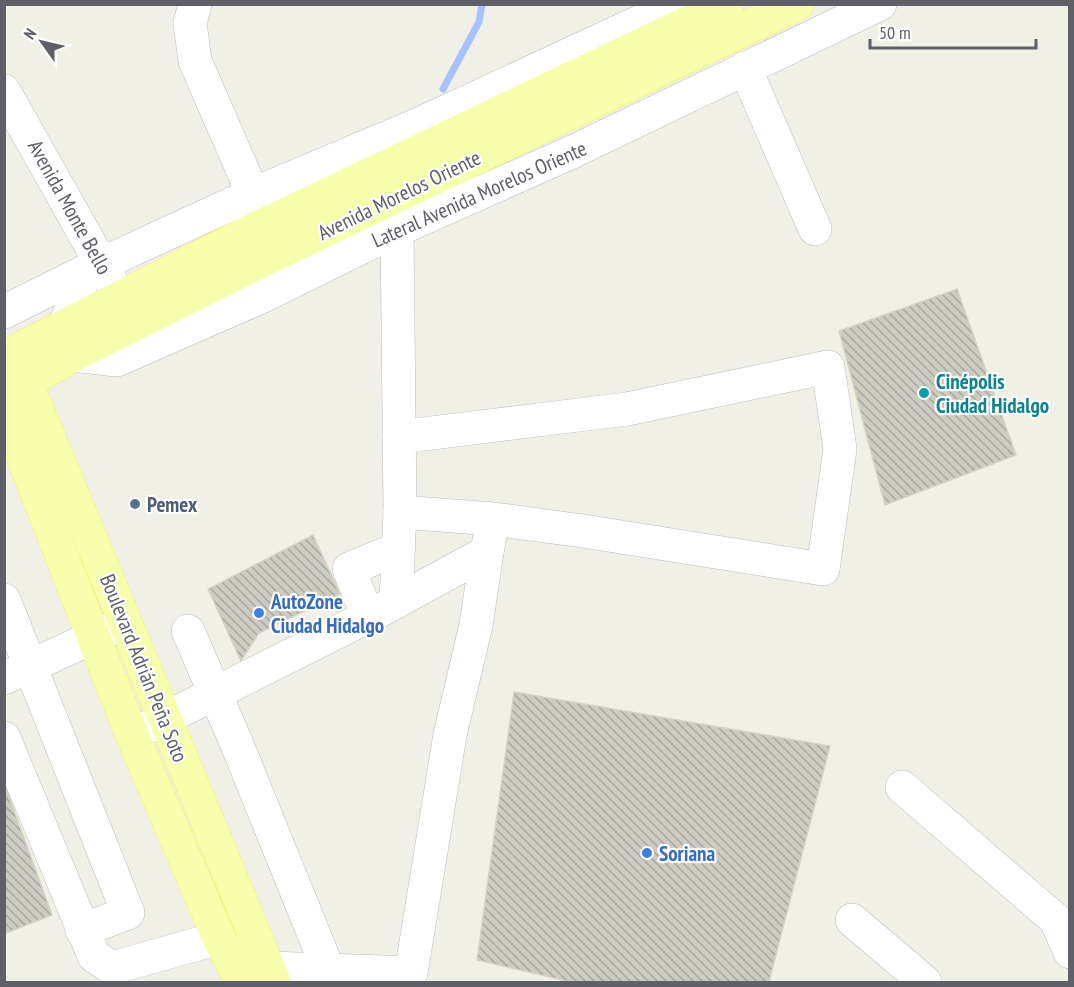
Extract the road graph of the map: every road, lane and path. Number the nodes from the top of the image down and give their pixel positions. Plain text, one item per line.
1 (195, 4) edge
2 (678, 4) edge
3 (727, 4) edge
4 (797, 4) edge
5 (880, 4) edge
6 (745, 68) junction
7 (4, 91) edge
8 (14, 130) edge
9 (253, 194) junction
10 (815, 229) dead end
11 (397, 230) junction
12 (94, 267) junction
13 (4, 312) edge
14 (126, 312) junction
15 (69, 341) junction
16 (9, 355) edge
17 (16, 387) edge
18 (4, 415) edge
19 (399, 437) junction
20 (400, 512) junction
21 (493, 519) junction
22 (397, 549) junction
23 (487, 552) junction
24 (4, 600) edge
25 (396, 602) junction
26 (368, 617) junction
27 (125, 622) junction
28 (188, 632) dead end
29 (94, 636) junction
30 (18, 672) edge
31 (214, 693) junction
32 (164, 717) junction
33 (132, 735) junction
34 (4, 738) edge
35 (902, 787) dead end
36 (852, 920) dead end
37 (82, 930) junction
38 (219, 938) junction
39 (1070, 952) edge
40 (328, 969) junction
41 (255, 976) edge
42 (925, 982) edge

1 - 9 street
2 - 9 street
3 - 14 main road, Avenida Morelos Oriente
4 - 14 main road, Avenida Morelos Oriente
5 - 6 street, Lateral Avenida Morelos Oriente
6 - 10 street
6 - 11 street, Lateral Avenida Morelos Oriente
7 - 8 street, Avenida Monte Bello
8 - 12 street, Avenida Monte Bello
9 - 12 street
11 - 15 street, Lateral Avenida Morelos Oriente
11 - 19 street
12 - 13 street
12 - 14 street, Avenida Monte Bello
12 - 15 street
14 - 15 main road, Avenida Morelos Oriente
15 - 16 main road, Avenida Morelos Oriente
15 - 17 main road, Avenida Morelos Oriente
16 - 17 main road, Boulevard Adrián Peña Soto
17 - 27 main road, Boulevard Adrián Peña Soto
18 - 29 main road, Boulevard Adrián Peña Soto
19 - 20 street
19 - 21 street
20 - 21 street
20 - 22 street
21 - 23 street
22 - 25 street
22 - 26 street
23 - 25 street
23 - 40 street
24 - 30 street
25 - 26 street
26 - 31 street
27 - 29 street
27 - 32 main road, Boulevard Adrián Peña Soto
28 - 31 street
29 - 30 street
29 - 33 main road, Boulevard Adrián Peña Soto
30 - 37 street
31 - 32 street
31 - 40 street
32 - 33 street
32 - 41 main road, Boulevard Adrián Peña Soto
33 - 38 main road, Boulevard Adrián Peña Soto
34 - 37 street
35 - 39 street
36 - 42 street
37 - 38 street
38 - 41 main road, Boulevard Adrián Peña Soto
40 - 41 street

